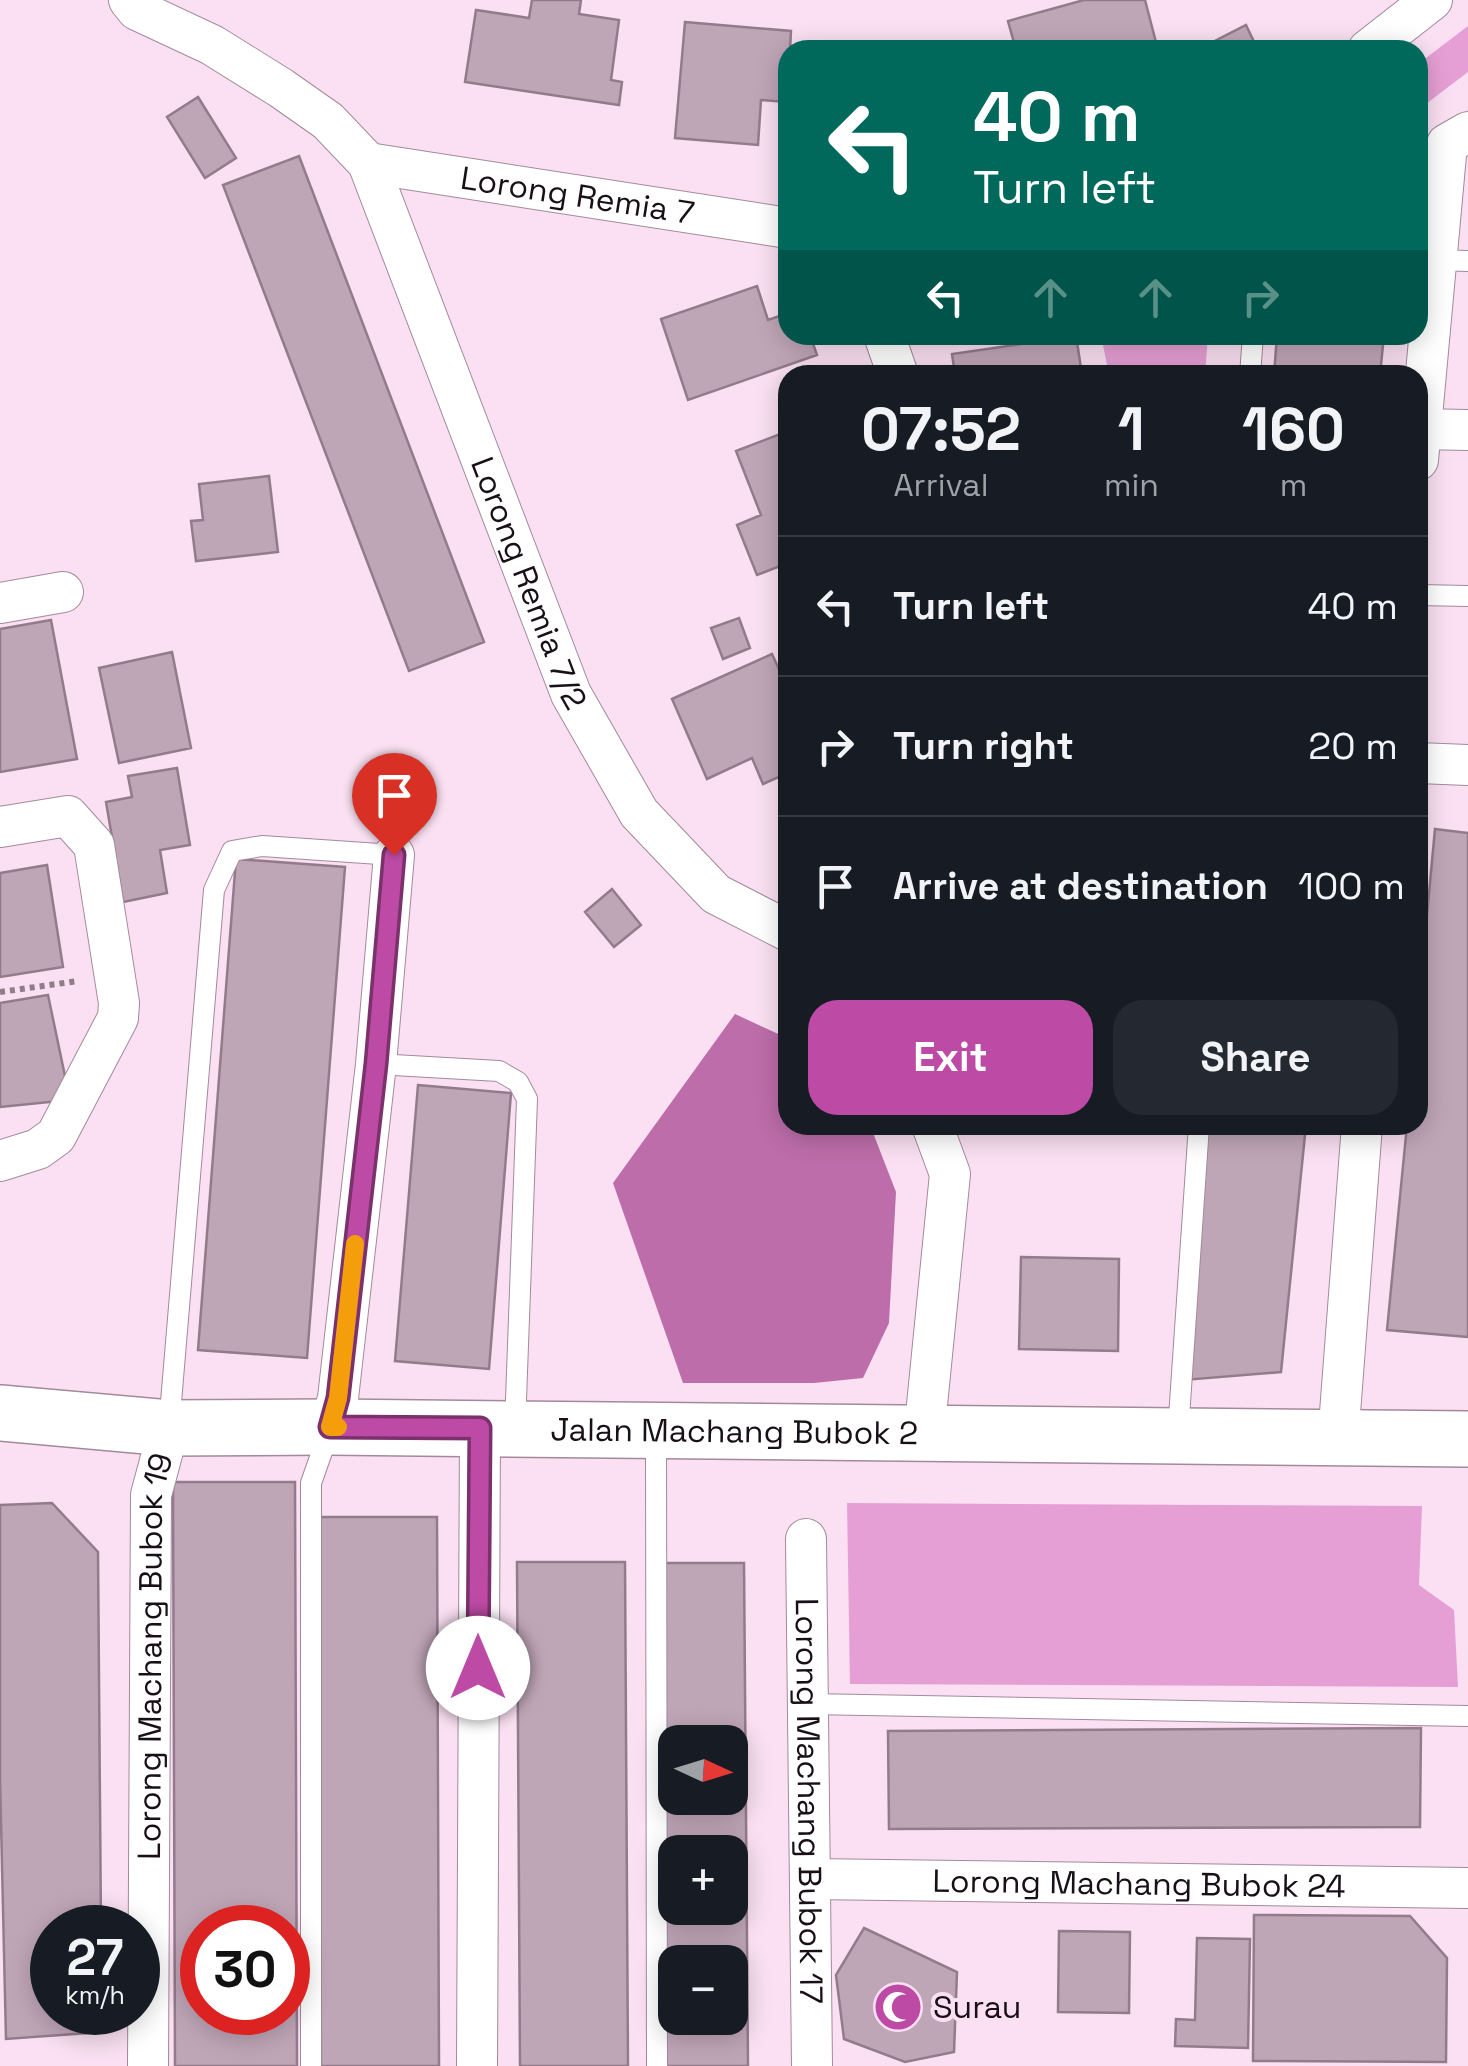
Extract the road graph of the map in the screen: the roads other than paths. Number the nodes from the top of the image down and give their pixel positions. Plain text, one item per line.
1 (129, 0) edge
2 (1432, 0) edge
3 (1381, 40) edge
4 (1444, 147) edge
5 (368, 163) junction
6 (778, 226) edge
7 (1452, 260) edge
8 (1428, 395) edge
9 (1468, 430) edge
10 (1428, 442) edge
11 (63, 592) dead end
12 (1428, 595) edge
13 (1468, 596) edge
14 (0, 603) edge
15 (1428, 763) edge
16 (1468, 765) edge
17 (0, 826) edge
18 (394, 855) joint
19 (778, 926) edge
20 (376, 1064) junction
21 (936, 1135) edge
22 (1198, 1135) edge
23 (1361, 1135) edge
24 (0, 1162) edge
25 (0, 1413) edge
26 (330, 1427) junction
27 (169, 1428) junction
28 (497, 1429) junction
29 (656, 1431) junction
30 (924, 1435) junction
31 (1178, 1438) junction
32 (1468, 1439) edge
33 (1338, 1440) junction
34 (806, 1539) dead end
35 (808, 1704) junction
36 (1468, 1716) edge
37 (811, 1879) junction
38 (1468, 1888) edge
39 (148, 2066) edge
40 (311, 2066) edge
41 (477, 2066) edge
42 (656, 2066) edge
43 (812, 2066) edge

1 - 5 street
2 - 3 street
4 - 7 street
5 - 6 street, Lorong Remia 7
5 - 19 street, Lorong Remia 7/2
7 - 8 street
9 - 10 street
11 - 14 street
12 - 13 lane
15 - 16 street
17 - 24 street
18 - 20 street
18 - 27 lane
20 - 26 street
20 - 28 lane
21 - 30 street
22 - 31 lane
23 - 33 street
25 - 27 street, Jalan Machang Bubok 2
26 - 27 street, Jalan Machang Bubok 2
26 - 28 street, Jalan Machang Bubok 2
26 - 40 lane
27 - 39 street, Lorong Machang Bubok 19
28 - 29 street, Jalan Machang Bubok 2
28 - 41 street
29 - 30 street, Jalan Machang Bubok 2
29 - 42 lane
30 - 31 street, Jalan Machang Bubok 2
31 - 33 street, Jalan Machang Bubok 2
32 - 33 street, Jalan Machang Bubok 2
34 - 35 street, Lorong Machang Bubok 17
35 - 36 lane
35 - 37 street, Lorong Machang Bubok 17
37 - 38 street, Lorong Machang Bubok 24
37 - 43 street, Lorong Machang Bubok 17

